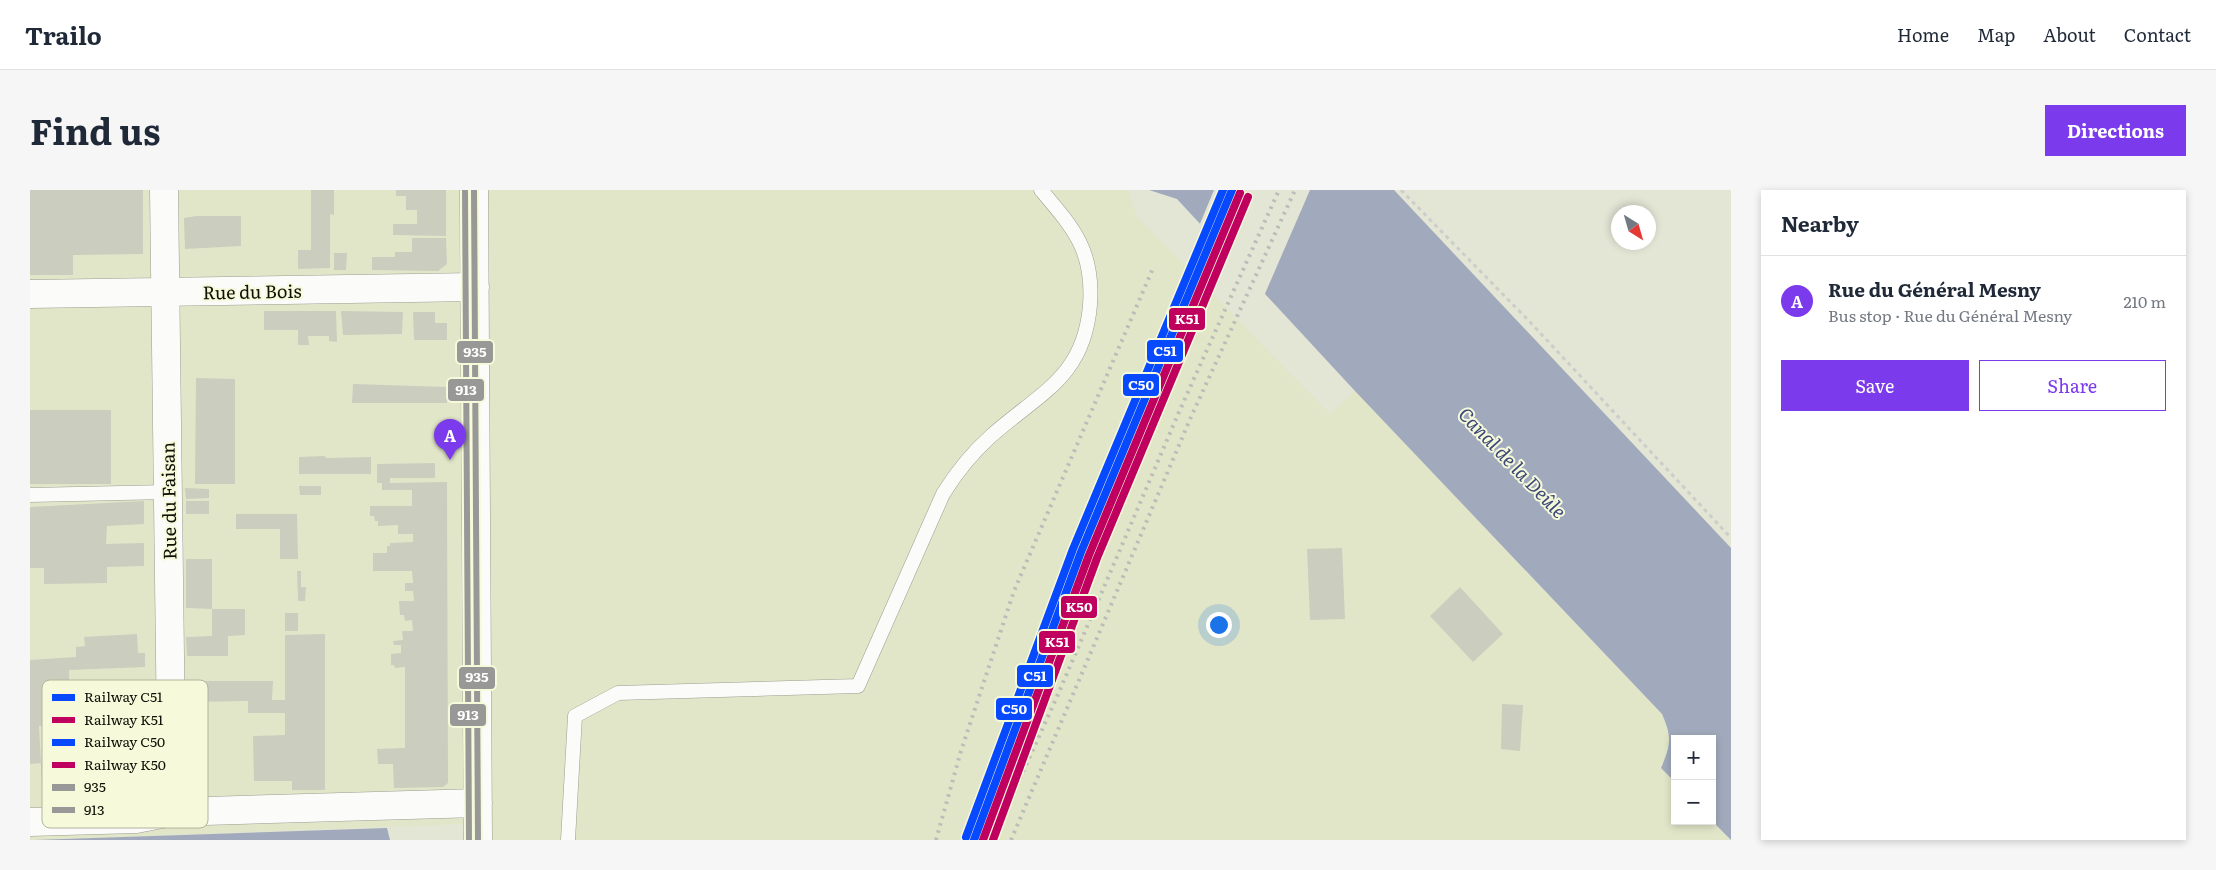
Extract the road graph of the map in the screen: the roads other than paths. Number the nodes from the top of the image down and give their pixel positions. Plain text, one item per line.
1 (164, 190) edge
2 (474, 190) edge
3 (1041, 190) edge
4 (475, 287) junction
5 (30, 294) edge
6 (165, 294) junction
7 (168, 492) junction
8 (30, 495) edge
9 (170, 680) edge
10 (478, 803) junction
11 (208, 811) edge
12 (478, 840) edge
13 (568, 840) edge

1 - 6 street, Rue du Faisan
2 - 4 street
3 - 13 lane
4 - 6 street, Rue du Bois
4 - 10 street
5 - 6 street, Rue du Bois
6 - 7 street, Rue du Faisan
7 - 8 lane
7 - 9 street, Rue du Faisan
10 - 11 street
10 - 12 street

